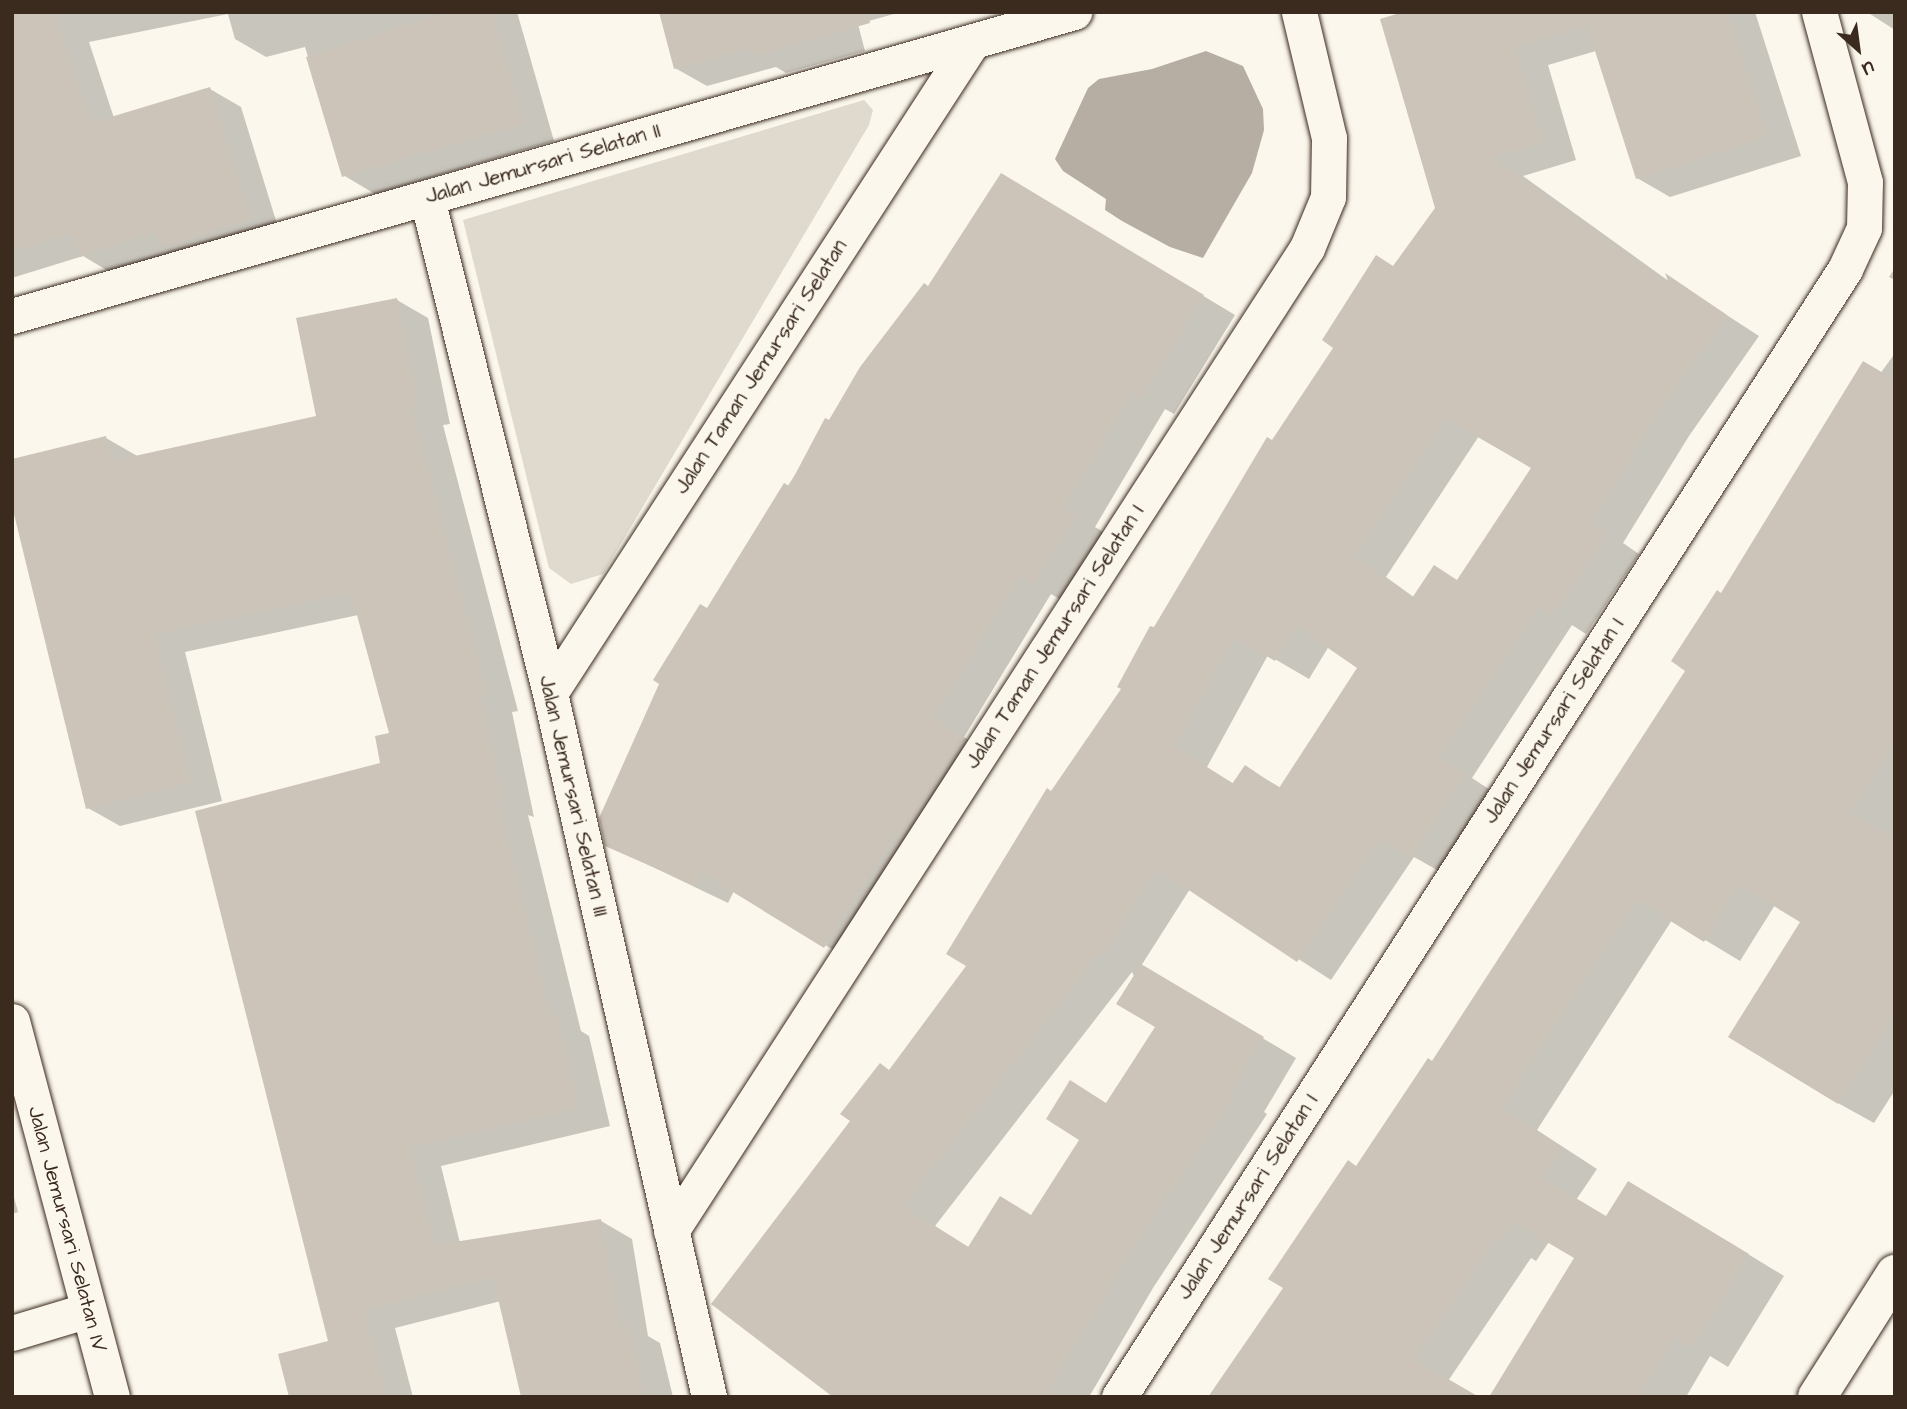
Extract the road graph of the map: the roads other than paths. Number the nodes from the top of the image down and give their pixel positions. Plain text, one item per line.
1 (1074, 12) edge
2 (1299, 12) edge
3 (1819, 12) edge
4 (973, 41) junction
5 (427, 198) junction
6 (12, 316) edge
7 (550, 693) junction
8 (12, 1021) edge
9 (671, 1231) junction
10 (1895, 1274) edge
11 (88, 1310) junction
12 (12, 1333) edge
13 (112, 1397) edge
14 (709, 1397) edge
15 (1119, 1397) edge
16 (1817, 1397) edge

1 - 4 street, Jalan Jemursari Selatan II
2 - 9 street, Jalan Taman Jemursari Selatan I
3 - 15 street, Jalan Jemursari Selatan I
4 - 5 street, Jalan Jemursari Selatan II
4 - 7 street, Jalan Taman Jemursari Selatan
5 - 6 street, Jalan Jemursari Selatan II
5 - 7 street, Jalan Jemursari Selatan III
7 - 9 street, Jalan Jemursari Selatan III
8 - 11 street, Jalan Jemursari Selatan IV
9 - 14 street, Jalan Jemursari Selatan III
10 - 16 main road
11 - 12 street
11 - 13 street, Jalan Jemursari Selatan IV

